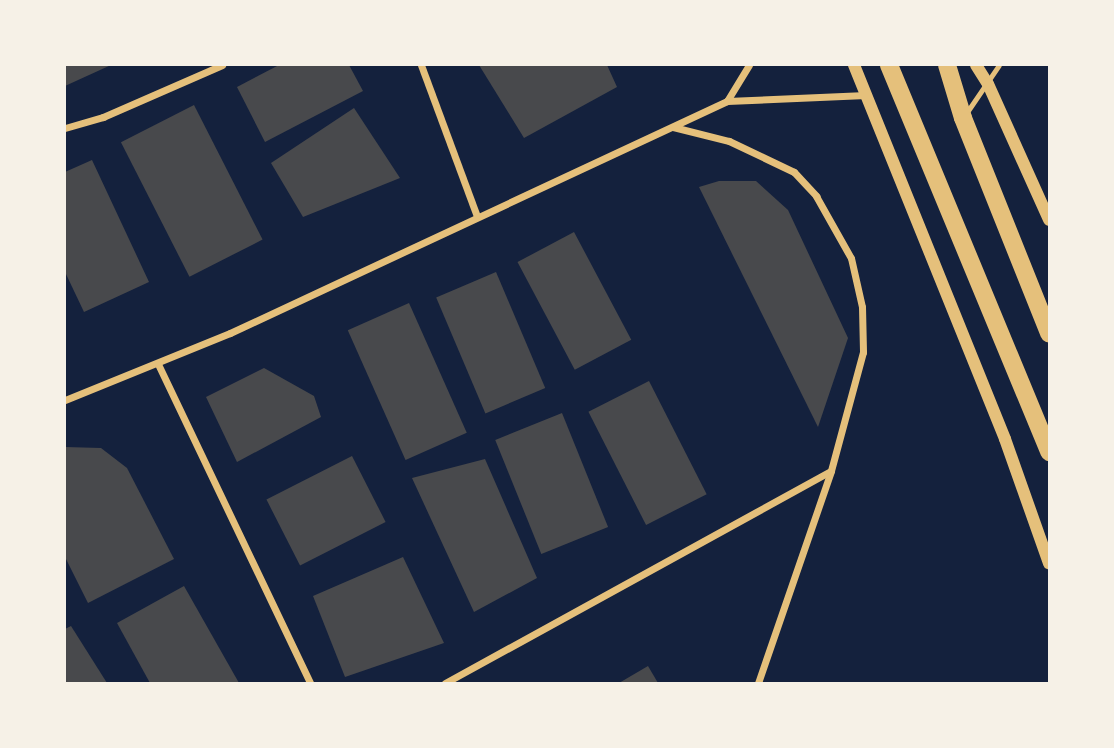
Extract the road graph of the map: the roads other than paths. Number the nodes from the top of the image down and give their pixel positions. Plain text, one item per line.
1 (222, 65) edge
2 (421, 65) edge
3 (749, 65) edge
4 (854, 65) edge
5 (890, 65) edge
6 (947, 65) edge
7 (976, 65) edge
8 (999, 65) edge
9 (988, 84) junction
10 (866, 95) junction
11 (727, 102) junction
12 (963, 118) junction
13 (673, 127) junction
14 (65, 128) edge
15 (477, 216) junction
16 (1049, 220) edge
17 (1049, 333) edge
18 (158, 364) junction
19 (65, 400) edge
20 (1049, 452) edge
21 (831, 471) junction
22 (1049, 563) edge
23 (310, 683) edge
24 (444, 683) edge
25 (758, 683) edge

1 - 14 street
2 - 15 street
3 - 11 street
4 - 10 street
5 - 20 main road
6 - 12 main road
7 - 9 street
8 - 9 lane
9 - 12 lane
9 - 16 street
10 - 11 street
10 - 22 street
11 - 13 street
12 - 17 main road
13 - 15 street
13 - 21 street
15 - 18 street
18 - 19 street
18 - 23 street
21 - 24 street
21 - 25 street

